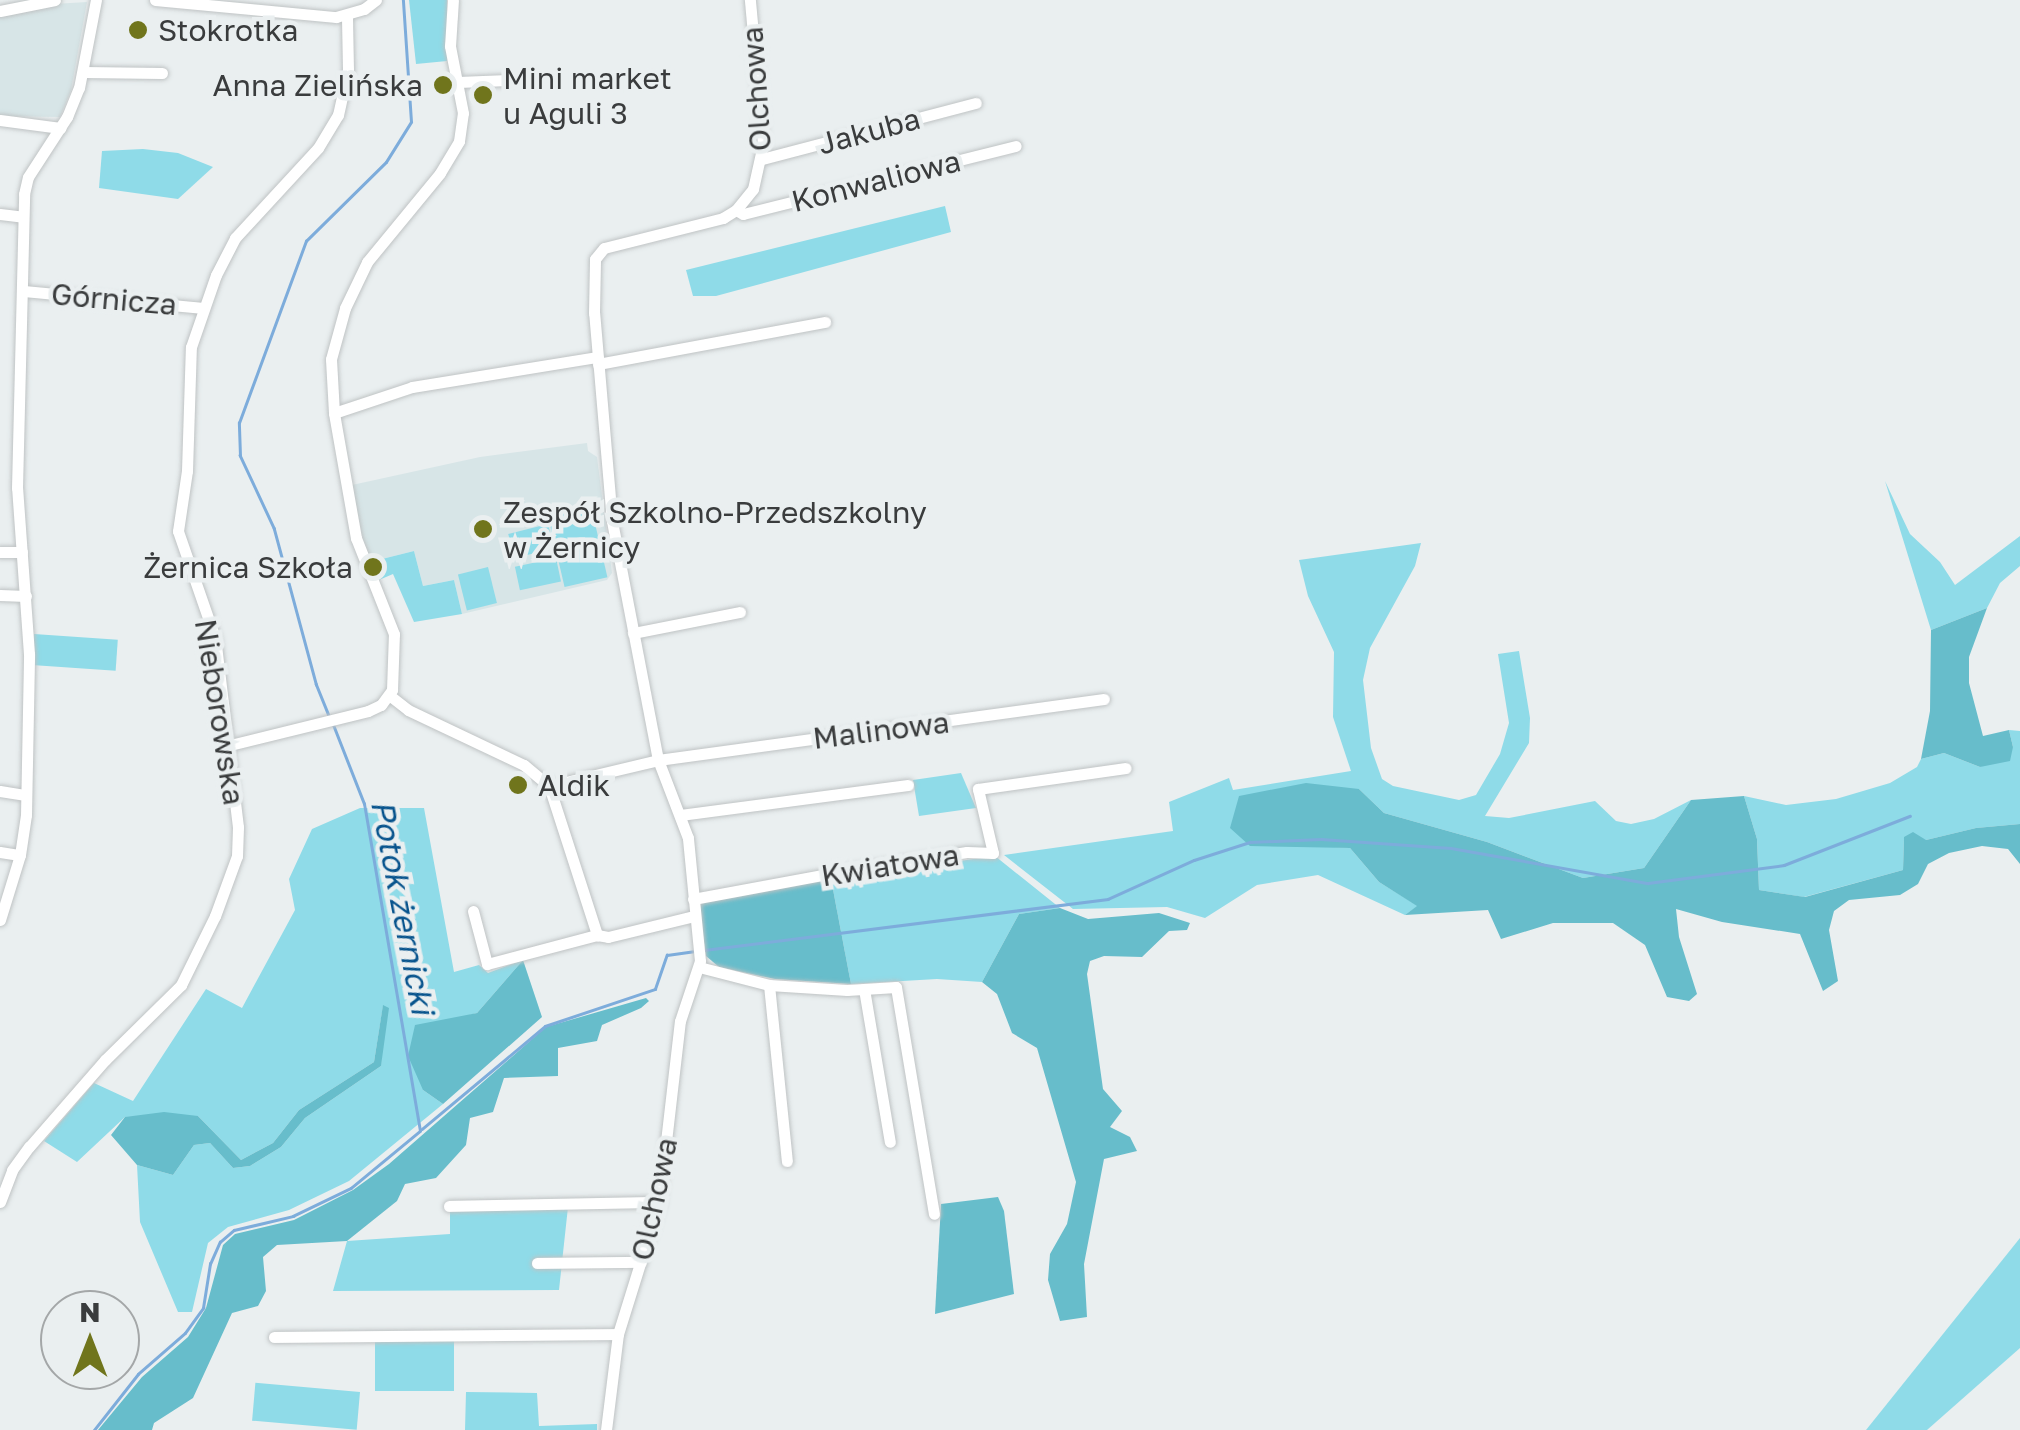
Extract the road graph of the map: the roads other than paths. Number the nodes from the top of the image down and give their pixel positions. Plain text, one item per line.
1 (55, 0) edge
2 (96, 0) edge
3 (155, 0) edge
4 (376, 0) edge
5 (453, 0) edge
6 (752, 0) edge
7 (352, 10) edge
8 (0, 11) edge
9 (83, 72) junction
10 (162, 74) dead end
11 (508, 80) dead end
12 (458, 82) junction
13 (976, 103) dead end
14 (0, 120) edge
15 (60, 128) junction
16 (1016, 146) dead end
17 (762, 159) junction
18 (736, 210) junction
19 (0, 214) edge
20 (23, 217) junction
21 (24, 291) junction
22 (203, 308) junction
23 (825, 322) dead end
24 (598, 360) junction
25 (334, 413) junction
26 (0, 552) edge
27 (22, 552) junction
28 (0, 595) edge
29 (26, 596) junction
30 (740, 612) dead end
31 (633, 633) junction
32 (389, 695) junction
33 (1104, 698) dead end
34 (226, 746) junction
35 (658, 760) junction
36 (1126, 768) dead end
37 (908, 784) dead end
38 (548, 786) junction
39 (0, 791) edge
40 (26, 795) junction
41 (680, 816) junction
42 (0, 852) edge
43 (20, 856) junction
44 (693, 899) junction
45 (473, 912) dead end
46 (694, 916) junction
47 (0, 917) edge
48 (597, 934) junction
49 (699, 956) junction
50 (769, 985) junction
51 (864, 989) junction
52 (890, 1142) dead end
53 (787, 1161) dead end
54 (0, 1202) edge
55 (659, 1202) junction
56 (449, 1206) dead end
57 (934, 1214) dead end
58 (642, 1262) junction
59 (537, 1263) dead end
60 (618, 1334) junction
61 (274, 1337) dead end
62 (606, 1430) edge

1 - 8 street
2 - 9 street, Górnicza
3 - 7 street
4 - 7 street
5 - 12 street
6 - 17 street, Olchowa
7 - 22 street, Nieborowska
9 - 10 street
9 - 15 street, Górnicza
11 - 12 street
12 - 25 street
13 - 17 street, Jakuba
14 - 15 street
15 - 20 street, Górnicza
16 - 18 street, Konwaliowa
17 - 18 street, Olchowa
18 - 24 street, Olchowa
19 - 20 street
20 - 21 street, Górnicza
21 - 22 street, Górnicza
21 - 27 street, Górnicza
22 - 34 street, Nieborowska
23 - 24 street
24 - 25 street
24 - 31 street, Olchowa
25 - 32 street
26 - 27 street
27 - 29 street, Górnicza
28 - 29 street
29 - 40 street, Górnicza
30 - 31 street
31 - 35 street, Olchowa
32 - 34 street
32 - 38 street
33 - 35 street, Malinowa
34 - 54 street, Nieborowska
35 - 38 street, Malinowa
35 - 41 street, Olchowa
36 - 44 street, Kwiatowa
37 - 41 street
38 - 48 street
39 - 40 street
40 - 43 street, Górnicza
41 - 44 street, Olchowa
42 - 43 street
43 - 47 street, Górnicza
44 - 46 street, Olchowa
45 - 48 street
46 - 48 street
46 - 49 street, Olchowa
49 - 50 street
49 - 55 street, Olchowa
50 - 51 street
50 - 53 street
51 - 52 street
51 - 57 street
55 - 56 street
55 - 58 street, Olchowa
58 - 59 street
58 - 60 street, Olchowa
60 - 61 street
60 - 62 street, Olchowa

